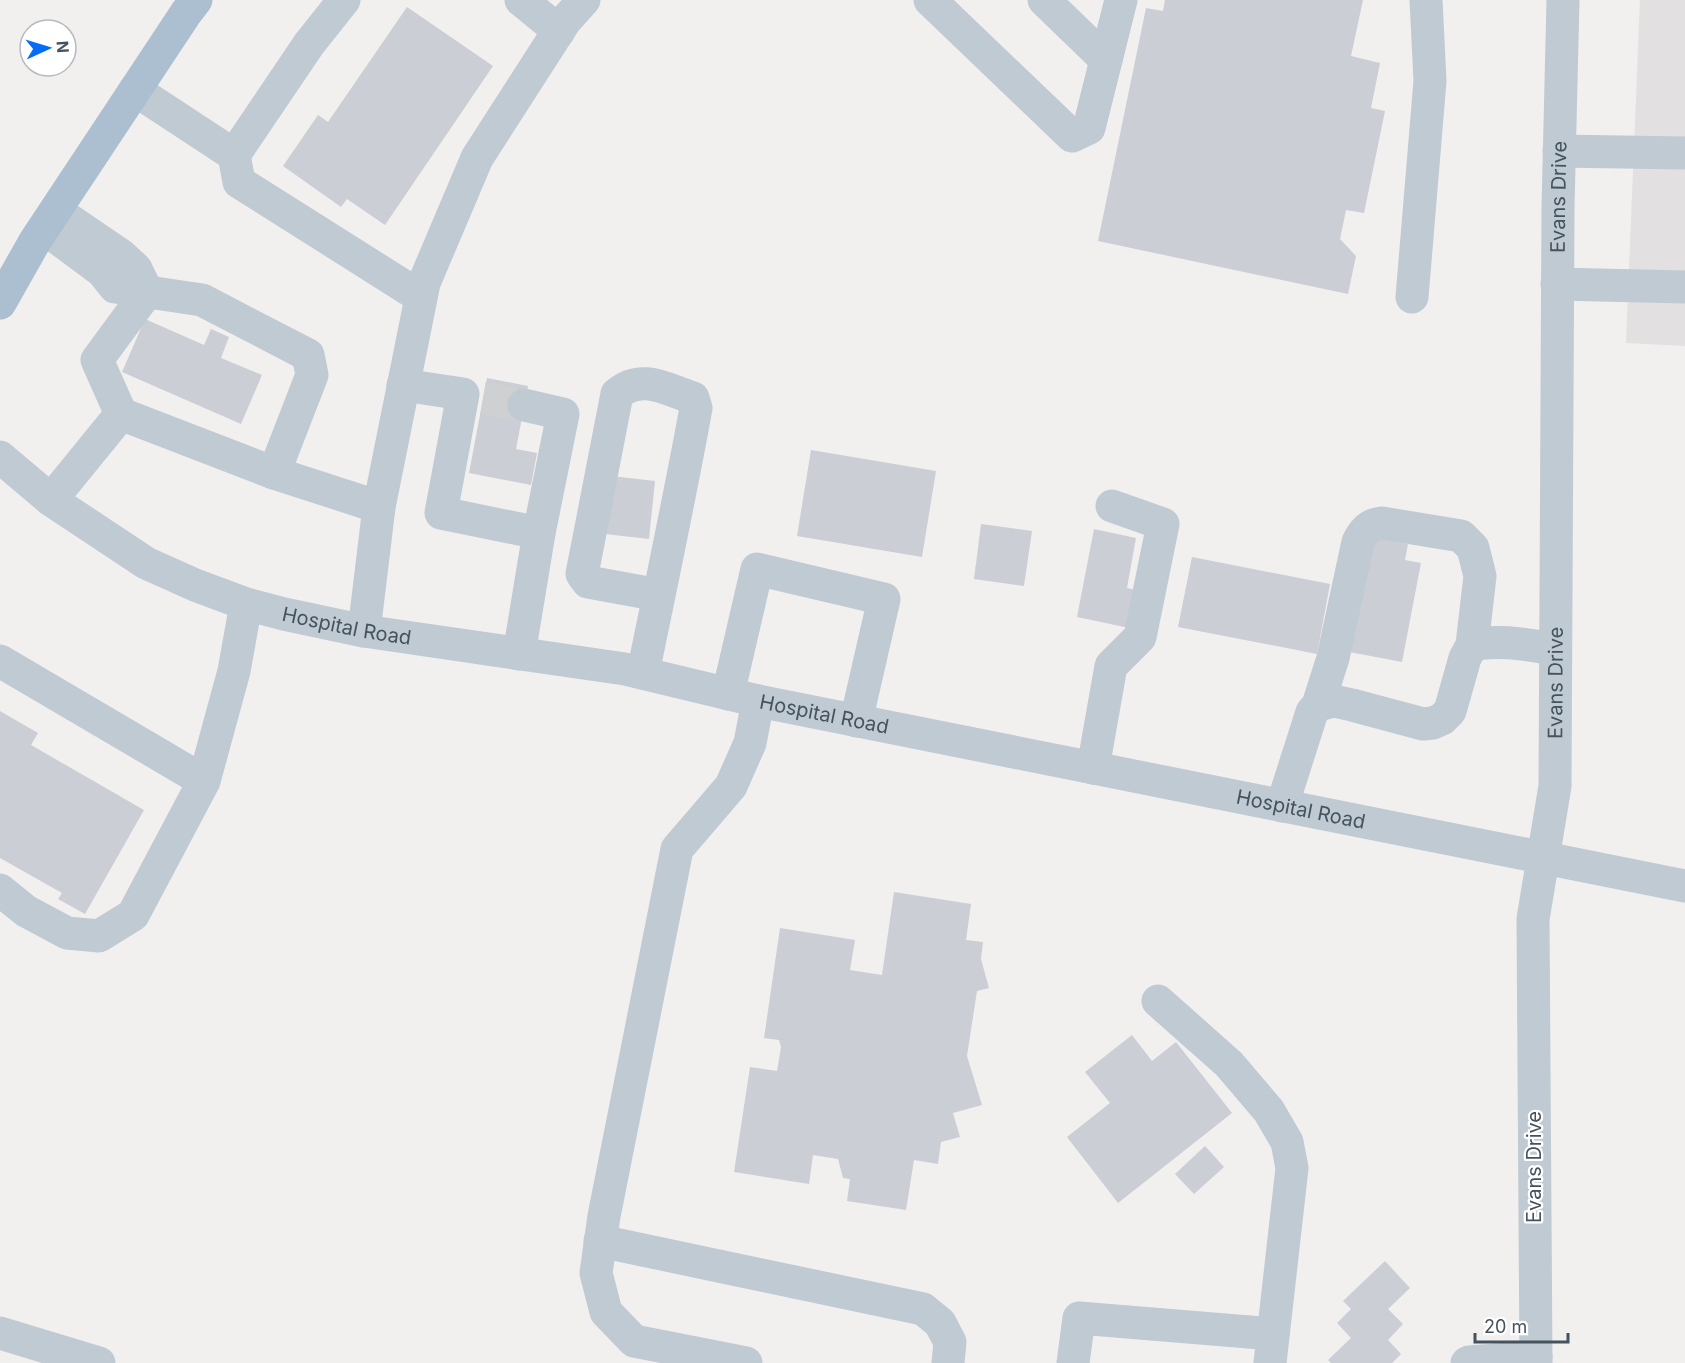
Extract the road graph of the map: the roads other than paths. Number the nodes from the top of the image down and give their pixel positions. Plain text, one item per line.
1 (195, 0) edge
2 (344, 0) edge
3 (521, 0) edge
4 (584, 0) edge
5 (930, 0) edge
6 (1044, 0) edge
7 (1121, 0) edge
8 (1426, 0) edge
9 (1563, 0) edge
10 (559, 31) junction
11 (1106, 60) junction
12 (135, 90) junction
13 (1559, 151) junction
14 (1685, 153) edge
15 (234, 155) junction
16 (45, 227) junction
17 (0, 259) edge
18 (1557, 284) junction
19 (1685, 287) edge
20 (147, 292) junction
21 (421, 297) junction
22 (1412, 297) dead end
23 (0, 303) edge
24 (404, 385) junction
25 (524, 405) tunnel mouth
26 (121, 414) junction
27 (0, 457) edge
28 (274, 473) junction
29 (51, 500) junction
30 (1112, 506) dead end
31 (379, 507) junction
32 (540, 533) junction
33 (659, 595) junction
34 (246, 604) junction
35 (364, 631) junction
36 (1472, 645) junction
37 (1555, 649) junction
38 (519, 654) junction
39 (0, 660) edge
40 (643, 673) junction
41 (743, 698) junction
42 (1318, 705) junction
43 (856, 721) junction
44 (1093, 768) junction
45 (204, 781) junction
46 (1282, 806) junction
47 (1542, 857) junction
48 (1685, 886) edge
49 (0, 891) edge
50 (1158, 1001) dead end
51 (600, 1241) junction
52 (0, 1333) edge
53 (1272, 1348) edge
54 (1536, 1360) edge
55 (99, 1363) edge
56 (746, 1363) edge
57 (948, 1363) edge
58 (1073, 1363) edge
59 (1467, 1363) edge

1 - 12 main road
2 - 15 street
3 - 10 street
4 - 10 street
5 - 11 street
6 - 11 street
7 - 11 street
8 - 22 street
9 - 13 street, Evans Drive
10 - 21 street
12 - 15 street
12 - 16 main road
13 - 14 street
13 - 18 street, Evans Drive
15 - 21 street
16 - 17 main road
16 - 20 street
16 - 23 main road
18 - 19 street
18 - 37 street, Evans Drive
20 - 26 street
20 - 28 street
21 - 24 street
24 - 31 street
24 - 32 street
25 - 32 street
26 - 28 street
26 - 29 street
27 - 29 street, Hospital Road
28 - 31 street
29 - 34 street, Hospital Road
30 - 44 street
31 - 35 street
32 - 38 street
33 - 33 street
33 - 40 street
34 - 35 street, Hospital Road
34 - 45 street
35 - 38 street, Hospital Road
36 - 37 street
36 - 42 street
36 - 42 street
37 - 47 street, Evans Drive
38 - 40 street, Hospital Road
39 - 45 street
40 - 41 street, Hospital Road
41 - 43 street, Hospital Road
41 - 43 street
41 - 51 street
42 - 46 street
43 - 44 street, Hospital Road
44 - 46 street, Hospital Road
45 - 49 street
46 - 47 street, Hospital Road
47 - 48 street, Hospital Road
47 - 54 street, Evans Drive
50 - 53 street
51 - 56 street
51 - 57 street
52 - 55 street
53 - 58 street
54 - 59 street

